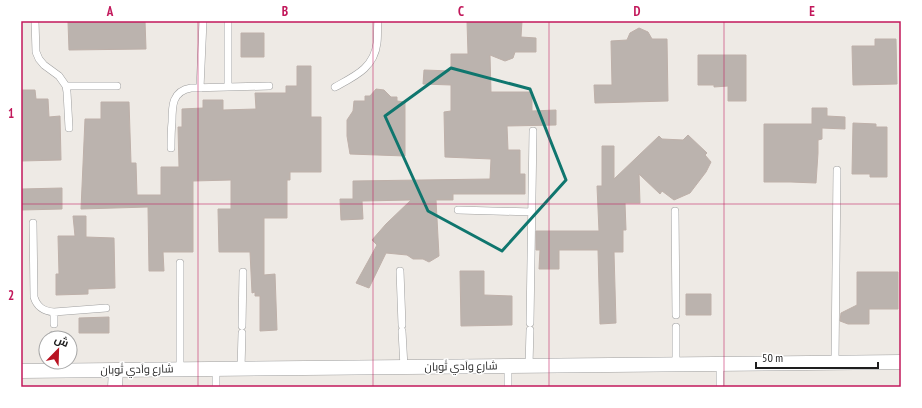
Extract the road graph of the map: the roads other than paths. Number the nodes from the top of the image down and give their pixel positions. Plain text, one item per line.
1 (35, 21) edge
2 (204, 21) edge
3 (228, 21) edge
4 (378, 21) edge
5 (66, 86) junction
6 (117, 86) dead end
7 (269, 86) dead end
8 (228, 87) junction
9 (335, 87) dead end
10 (200, 88) junction
11 (69, 128) dead end
12 (533, 131) dead end
13 (171, 148) dead end
14 (837, 170) dead end
15 (458, 210) dead end
16 (675, 211) dead end
17 (532, 212) junction
18 (33, 223) dead end
19 (180, 263) dead end
20 (400, 271) dead end
21 (243, 272) dead end
22 (106, 308) dead end
23 (54, 312) junction
24 (676, 315) dead end
25 (54, 324) dead end
26 (676, 327) dead end
27 (835, 362) junction
28 (901, 362) edge
29 (676, 364) junction
30 (720, 364) junction
31 (508, 366) junction
32 (529, 366) junction
33 (404, 367) junction
34 (38, 368) edge
35 (78, 368) edge
36 (216, 368) junction
37 (241, 368) junction
38 (180, 369) junction
39 (21, 370) edge
40 (116, 370) junction
41 (116, 387) edge
42 (216, 387) edge
43 (508, 387) edge
44 (720, 387) edge

1 - 5 lane
2 - 10 lane
3 - 8 lane
4 - 9 lane
5 - 6 lane
5 - 11 lane
7 - 8 lane
8 - 10 lane
10 - 13 lane
12 - 17 lane
14 - 27 lane
15 - 17 lane
16 - 24 lane
17 - 32 lane
18 - 23 lane
19 - 38 lane
20 - 33 lane
21 - 37 lane
22 - 23 lane
23 - 25 lane
26 - 29 lane
27 - 28 street, شارع واَدي ثَوبان
27 - 30 street, شارع واَدي ثَوبان
29 - 30 street, شارع واَدي ثَوبان
29 - 32 street, شارع واَدي ثَوبان
30 - 44 lane
31 - 32 street, شارع واَدي ثَوبان
31 - 33 street, شارع واَدي ثَوبان
31 - 43 lane
33 - 37 street, شارع واَدي ثَوبان
34 - 39 street, شارع واَدي ثَوبان
35 - 40 street, شارع واَدي ثَوبان
36 - 37 street, شارع واَدي ثَوبان
36 - 38 street, شارع واَدي ثَوبان
36 - 42 lane
38 - 40 street, شارع واَدي ثَوبان
40 - 41 street

